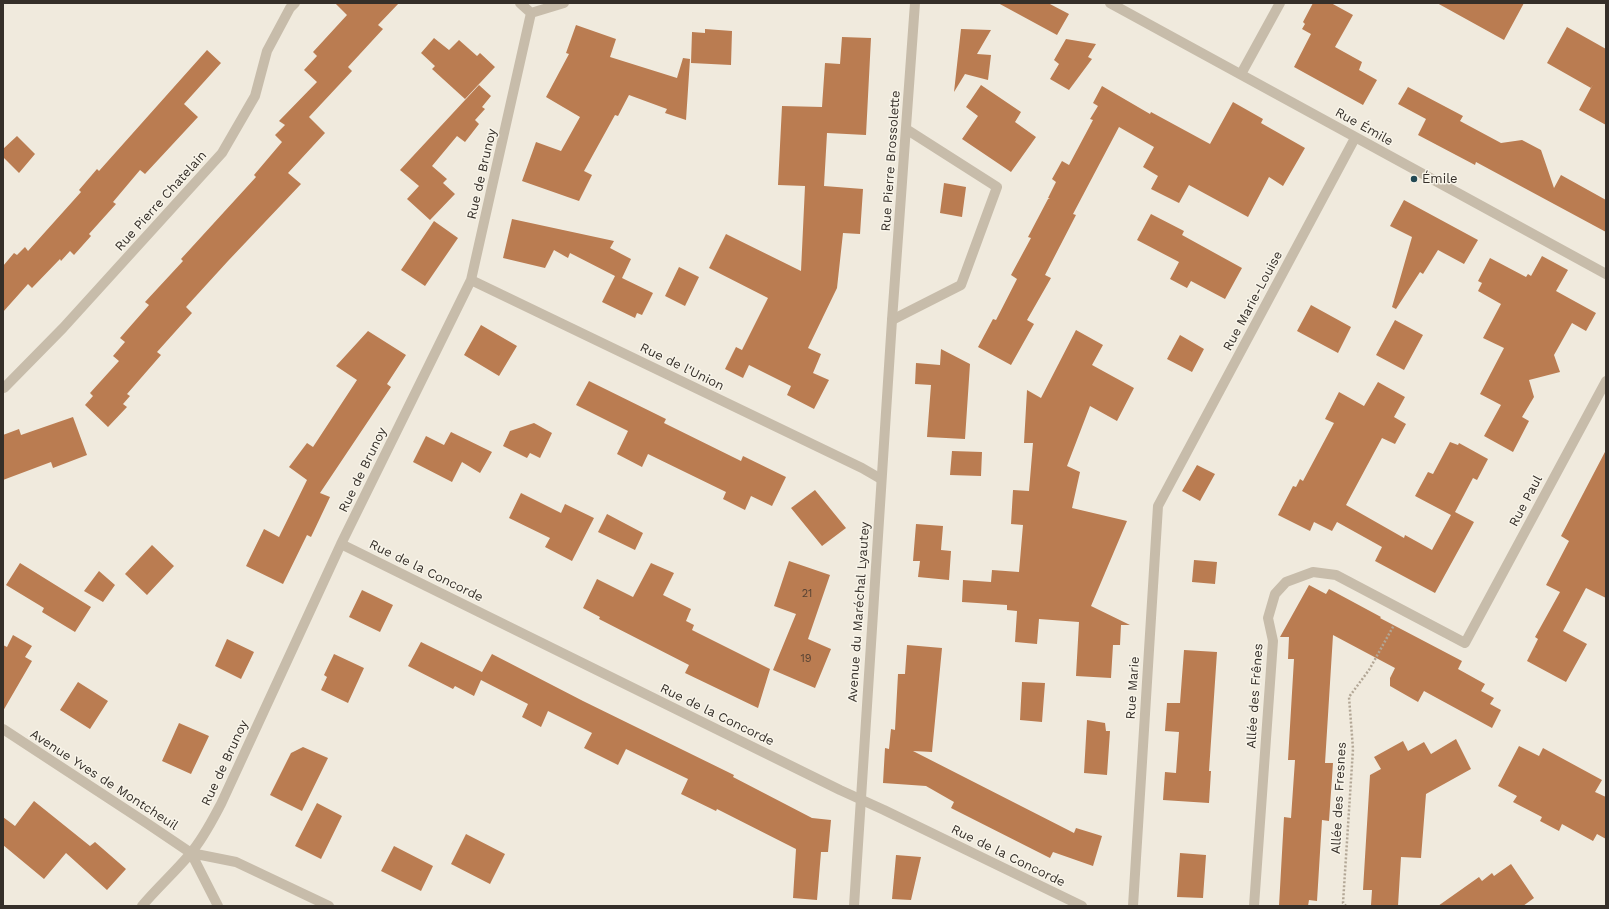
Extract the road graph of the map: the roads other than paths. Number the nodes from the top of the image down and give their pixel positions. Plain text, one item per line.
1 (295, 3) edge
2 (520, 3) edge
3 (564, 3) edge
4 (915, 3) edge
5 (1110, 3) edge
6 (1280, 3) edge
7 (531, 12) junction
8 (1241, 74) junction
9 (906, 129) junction
10 (1355, 138) junction
11 (1606, 274) edge
12 (471, 280) junction
13 (892, 320) junction
14 (1606, 381) edge
15 (4, 388) edge
16 (1174, 476) joint
17 (881, 479) junction
18 (341, 544) junction
19 (1470, 634) joint
20 (3, 729) edge
21 (860, 800) junction
22 (191, 853) junction
23 (142, 906) edge
24 (218, 906) edge
25 (329, 906) edge
26 (854, 906) edge
27 (1082, 906) edge
28 (1133, 906) edge
29 (1254, 906) edge

1 - 15 street, Rue Pierre Chatelain
2 - 7 street
3 - 7 street
4 - 9 street, Rue Pierre Brossolette
5 - 8 street, Rue Émile
6 - 8 street
7 - 12 street, Rue de Brunoy
8 - 10 street, Rue Émile
9 - 13 street, Rue Pierre Brossolette
9 - 13 street
10 - 11 street, Rue Émile
10 - 16 street, Rue Marie-Louise
12 - 17 street, Rue de l'Union
12 - 18 street, Rue de Brunoy
13 - 17 street, Avenue du Maréchal Lyautey
14 - 19 street, Rue Paul
16 - 28 street, Rue Marie
17 - 21 street, Avenue du Maréchal Lyautey
18 - 21 street, Rue de la Concorde
18 - 22 street, Rue de Brunoy
19 - 29 street, Allée des Frênes
20 - 22 street, Avenue Yves de Montcheuil
21 - 26 street, Avenue du Maréchal Lyautey
21 - 27 street, Rue de la Concorde
22 - 23 street, Rue de Brunoy
22 - 24 street
22 - 25 street

